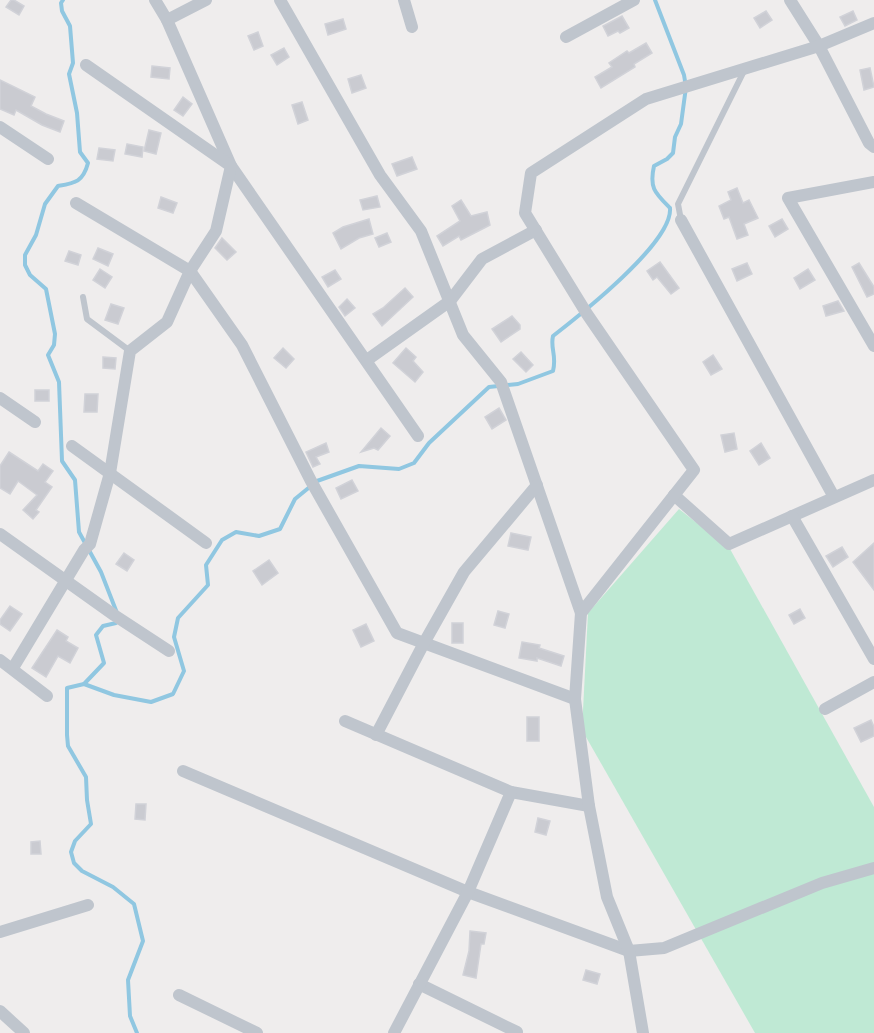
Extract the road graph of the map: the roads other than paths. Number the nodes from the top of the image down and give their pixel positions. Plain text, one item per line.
1 (155, 0) edge
2 (206, 0) edge
3 (280, 0) edge
4 (404, 0) edge
5 (634, 0) edge
6 (790, 0) edge
7 (166, 20) junction
8 (874, 23) edge
9 (412, 27) dead end
10 (566, 37) dead end
11 (819, 46) junction
12 (86, 65) dead end
13 (746, 68) junction
14 (0, 127) edge
15 (874, 147) edge
16 (48, 159) dead end
17 (231, 166) junction
18 (874, 182) edge
19 (76, 203) dead end
20 (681, 220) joint
21 (536, 230) junction
22 (190, 271) junction
23 (83, 297) dead end
24 (450, 301) junction
25 (874, 346) edge
26 (130, 351) junction
27 (367, 360) junction
28 (0, 398) edge
29 (35, 422) dead end
30 (418, 436) dead end
31 (72, 446) dead end
32 (110, 473) junction
33 (874, 480) edge
34 (537, 485) junction
35 (674, 495) junction
36 (834, 497) junction
37 (792, 516) junction
38 (0, 534) edge
39 (206, 543) dead end
40 (66, 581) junction
41 (581, 613) junction
42 (424, 643) junction
43 (169, 651) dead end
44 (874, 659) edge
45 (0, 660) edge
46 (13, 668) junction
47 (874, 682) edge
48 (47, 696) dead end
49 (575, 699) junction
50 (825, 709) dead end
51 (345, 721) dead end
52 (376, 735) junction
53 (183, 771) dead end
54 (511, 792) junction
55 (589, 806) junction
56 (874, 868) edge
57 (468, 892) junction
58 (88, 905) dead end
59 (0, 932) edge
60 (629, 951) junction
61 (419, 984) junction
62 (179, 995) dead end
63 (0, 1011) edge
64 (517, 1032) edge
65 (24, 1033) edge
66 (257, 1033) edge
67 (394, 1033) edge
68 (643, 1033) edge

1 - 7 street
2 - 7 street
3 - 24 street
4 - 9 street
5 - 10 street
6 - 11 street
7 - 17 street
8 - 11 street
11 - 13 street
11 - 15 street
12 - 17 street
13 - 20 lane
13 - 21 street
14 - 16 street
17 - 22 street
17 - 27 street
18 - 25 street
19 - 22 street
20 - 36 street
21 - 24 street
21 - 35 street
22 - 26 street
22 - 42 street
23 - 26 lane
24 - 27 street
24 - 34 street
26 - 32 street
27 - 30 street
28 - 29 street
31 - 32 street
32 - 39 street
32 - 40 street
33 - 36 street
34 - 41 street
34 - 42 street
35 - 37 street
35 - 41 street
36 - 37 street
37 - 44 street
38 - 40 street
40 - 43 street
40 - 46 street
41 - 49 street
42 - 49 street
42 - 52 street
45 - 46 street
46 - 48 street
47 - 50 street
49 - 55 street
51 - 52 street
52 - 54 street
53 - 57 street
54 - 55 street
54 - 57 street
55 - 60 street
56 - 60 street
57 - 60 street
57 - 61 street
58 - 59 street
60 - 68 street
61 - 64 street
61 - 67 street
62 - 66 street
63 - 65 street

